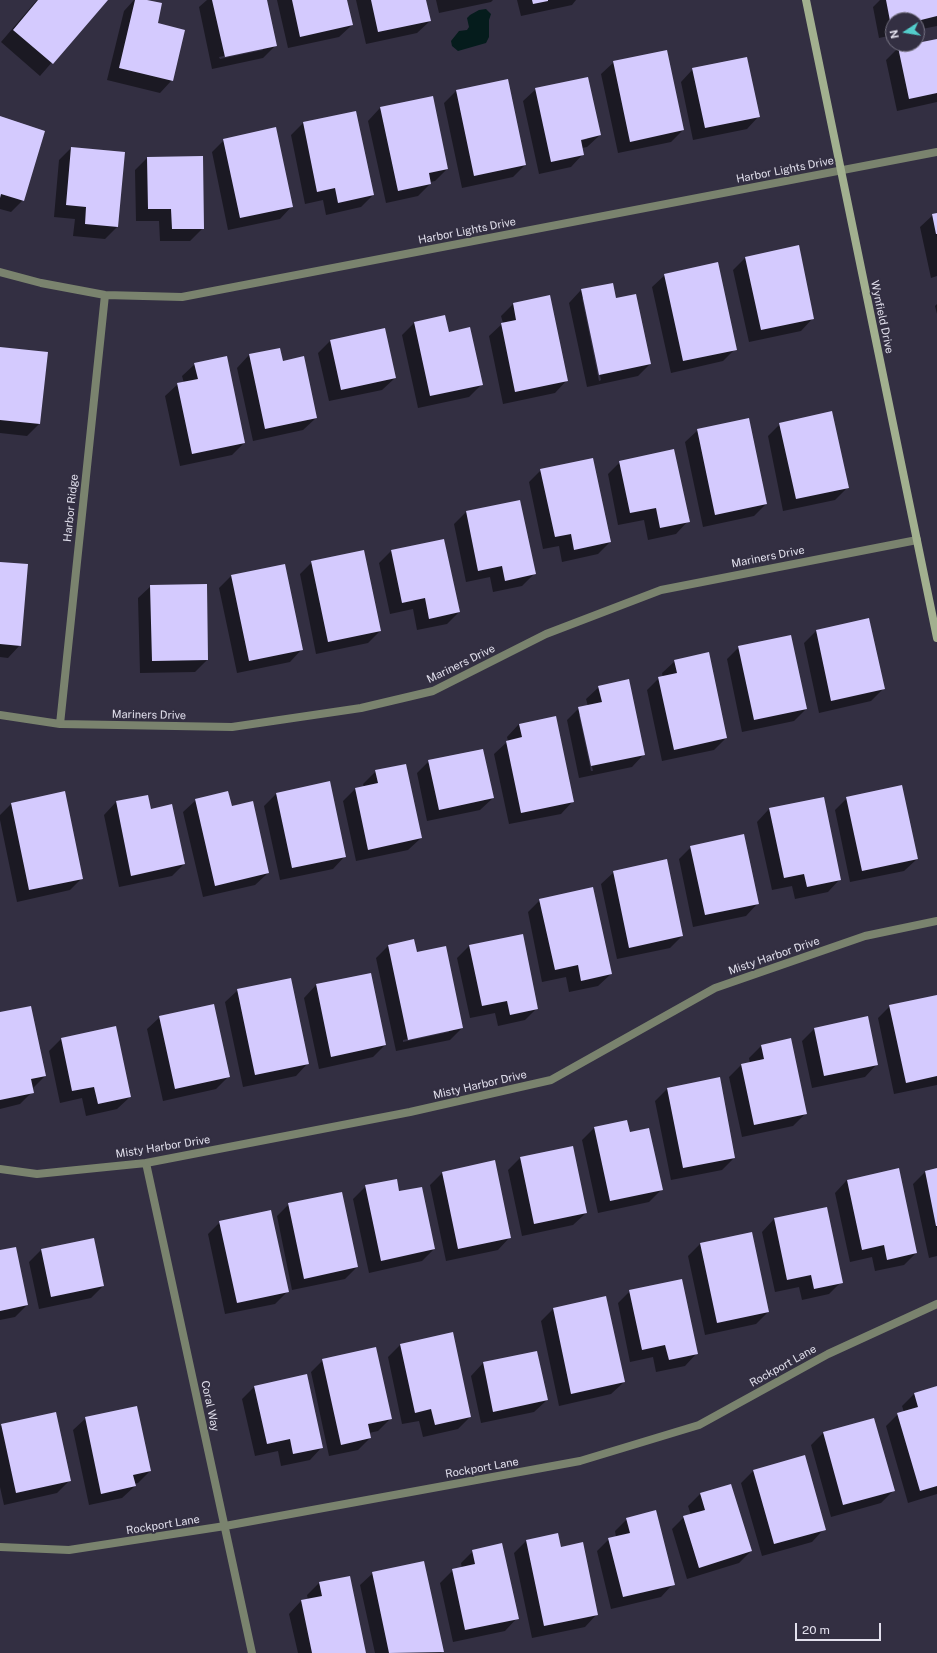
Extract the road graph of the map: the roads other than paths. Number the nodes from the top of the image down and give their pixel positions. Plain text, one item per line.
1 (806, 0) edge
2 (937, 152) edge
3 (841, 170) junction
4 (0, 272) edge
5 (105, 295) junction
6 (917, 540) junction
7 (937, 638) edge
8 (0, 715) edge
9 (60, 724) junction
10 (937, 921) edge
11 (146, 1164) junction
12 (0, 1169) edge
13 (937, 1304) edge
14 (225, 1526) junction
15 (0, 1546) edge
16 (252, 1653) edge

1 - 3 street, Wynfield Drive
2 - 3 street, Harbor Lights Drive
3 - 5 street, Harbor Lights Drive
3 - 6 street, Wynfield Drive
4 - 5 street, Harbor Lights Drive
5 - 9 street, Harbor Ridge
6 - 7 street, Wynfield Drive
6 - 9 street, Mariners Drive
8 - 9 street, Mariners Drive
10 - 11 street, Misty Harbor Drive
11 - 12 street, Misty Harbor Drive
11 - 14 street, Coral Way
13 - 14 street, Rockport Lane
14 - 15 street, Rockport Lane
14 - 16 street, Coral Way

